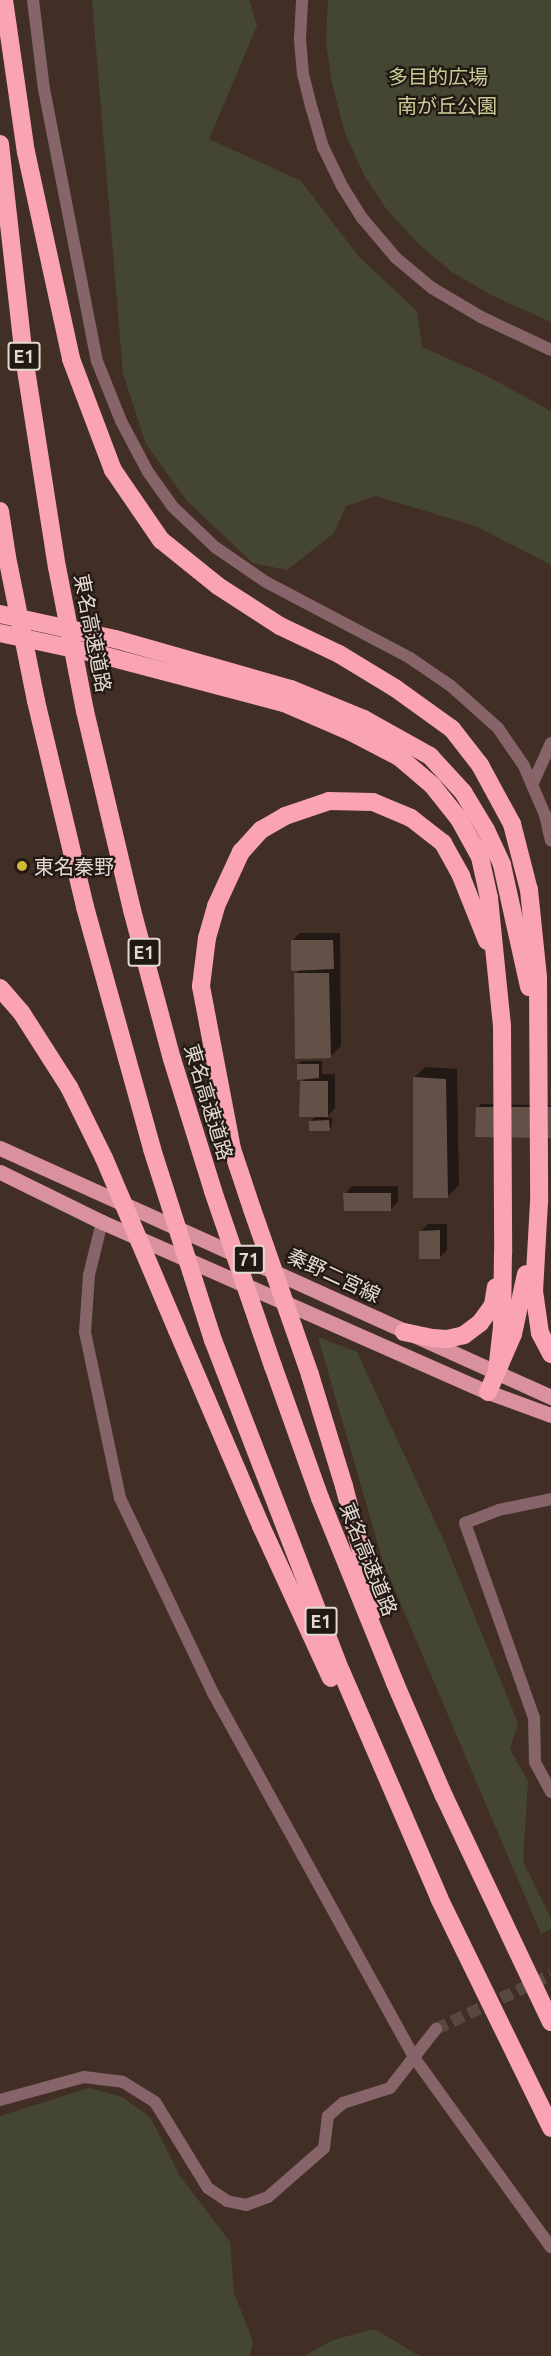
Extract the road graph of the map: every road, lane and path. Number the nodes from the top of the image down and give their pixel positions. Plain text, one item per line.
1 (4, 0) edge
2 (33, 0) edge
3 (302, 0) edge
4 (0, 144) edge
5 (551, 350) edge
6 (0, 511) edge
7 (0, 614) edge
8 (0, 633) edge
9 (551, 743) edge
10 (532, 785) junction
11 (551, 840) edge
12 (495, 962) junction
13 (0, 988) edge
14 (540, 1045) junction
15 (0, 1148) edge
16 (0, 1172) edge
17 (539, 1202) junction
18 (102, 1222) junction
19 (503, 1253) junction
20 (404, 1332) junction
21 (551, 1354) edge
22 (497, 1371) junction
23 (488, 1392) junction
24 (551, 1397) edge
25 (551, 1415) edge
26 (551, 1499) edge
27 (395, 1683) junction
28 (551, 1792) edge
29 (439, 1898) junction
30 (551, 2022) edge
31 (436, 2029) tunnel mouth
32 (414, 2056) junction
33 (0, 2100) edge
34 (551, 2128) edge
35 (551, 2247) edge

1 - 14 highway
2 - 10 street
3 - 5 street
4 - 27 highway, 東名高速道路 / E1, bridge
6 - 29 highway, E1, bridge
7 - 14 highway
8 - 12 highway
9 - 10 street
10 - 11 street
12 - 19 highway
12 - 27 highway, bridge
13 - 29 highway, bridge
14 - 17 highway
15 - 20 main road, 秦野二宮線 / 71
16 - 18 main road, 71
17 - 21 highway
17 - 22 highway
18 - 23 main road, 71
18 - 32 street
19 - 20 highway
19 - 22 highway
20 - 22 main road, 秦野二宮線 / 71
22 - 23 highway
22 - 24 main road, 秦野二宮線 / 71
23 - 25 main road, 71
26 - 28 street
27 - 30 highway, 東名高速道路 / E1
29 - 34 highway, E1
31 - 32 street
32 - 33 street
32 - 35 street

